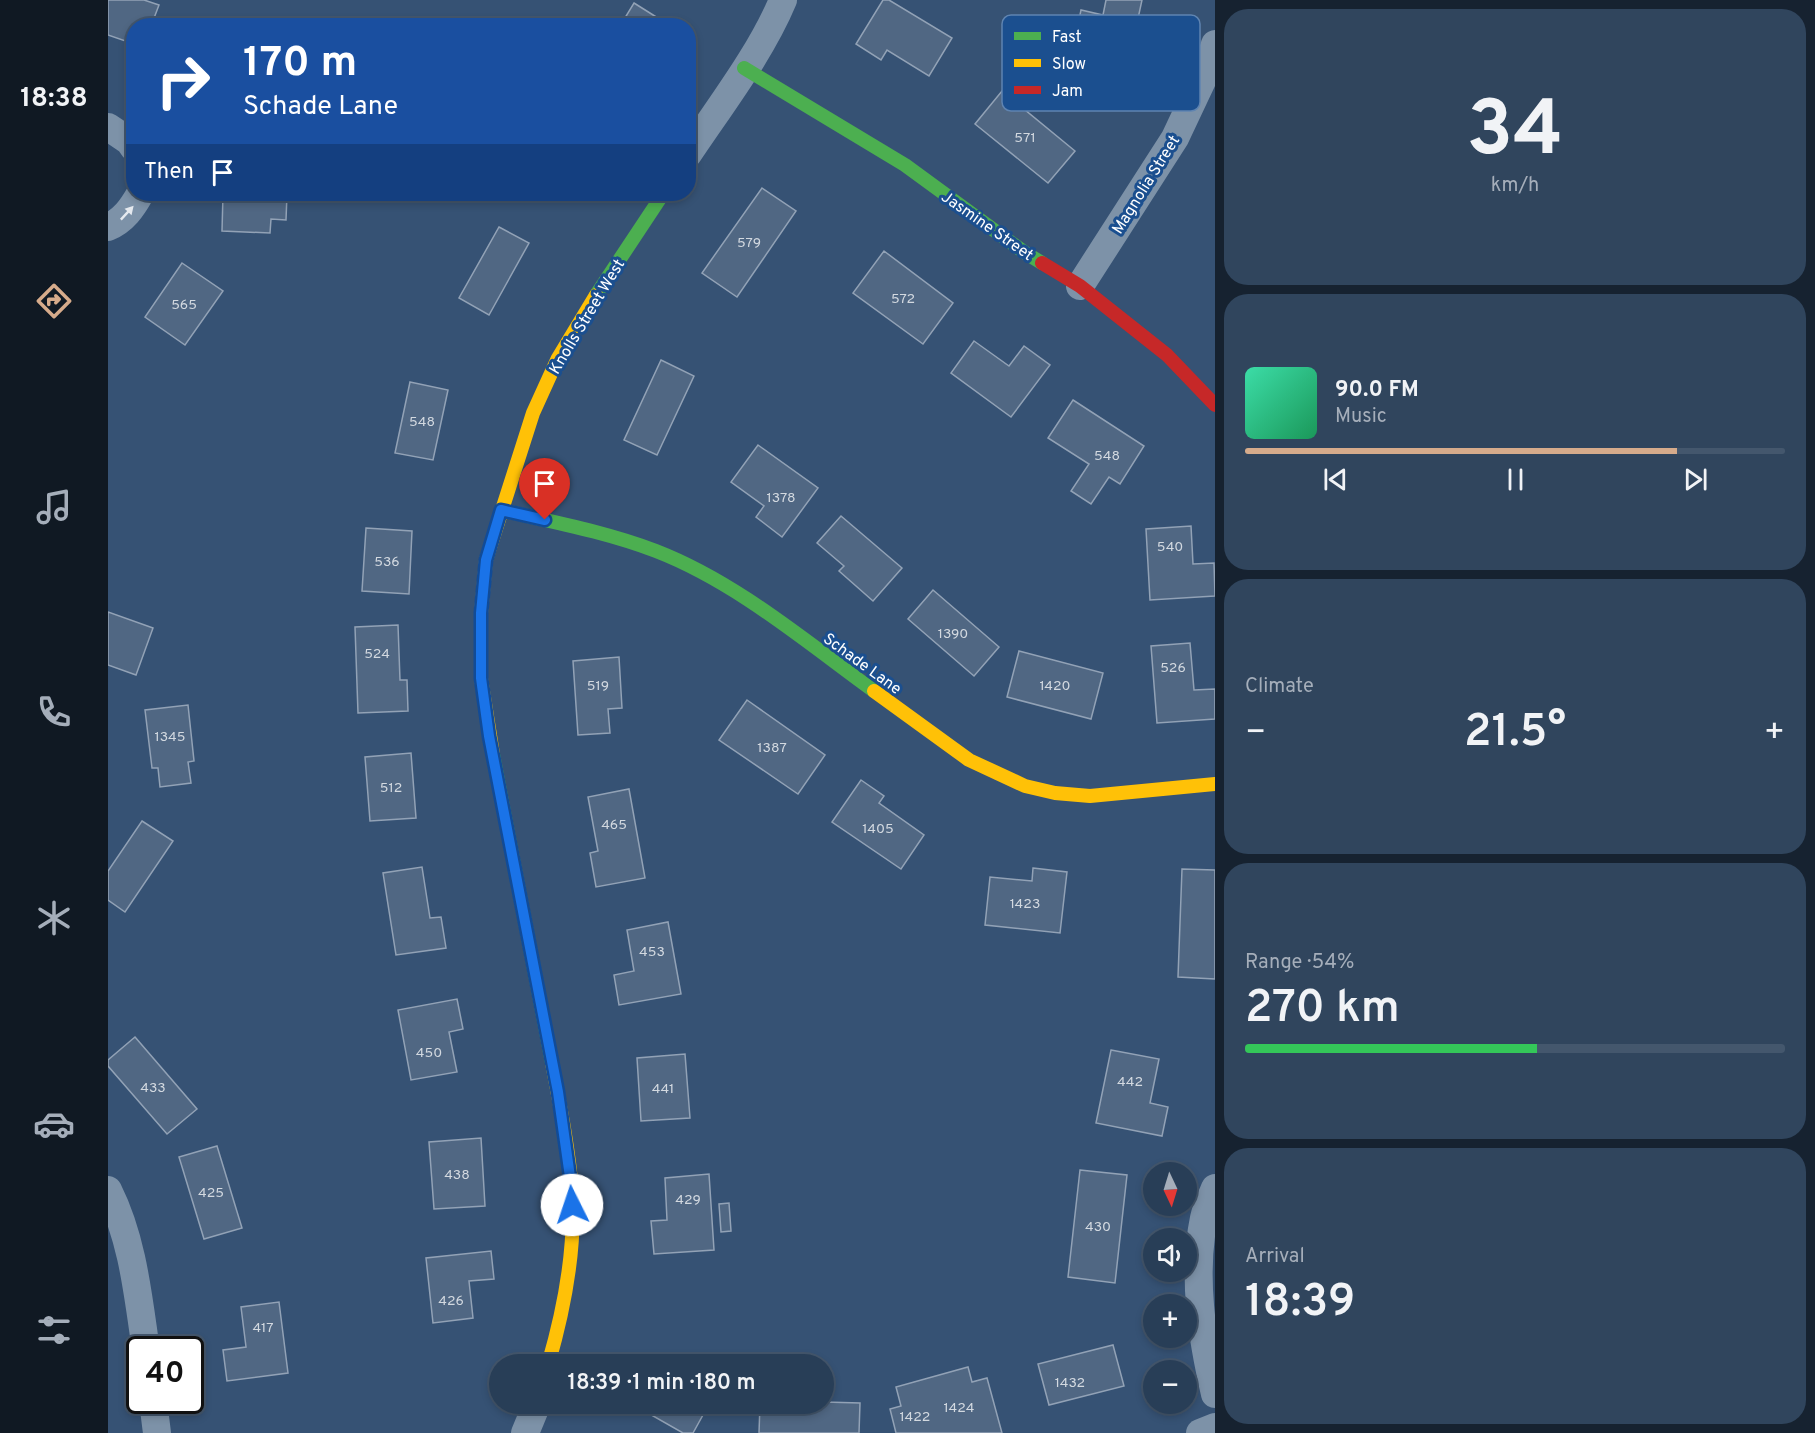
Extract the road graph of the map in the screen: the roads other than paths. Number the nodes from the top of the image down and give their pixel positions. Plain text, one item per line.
1 (783, 0) edge
2 (1215, 44) edge
3 (744, 68) junction
4 (1200, 85) edge
5 (1188, 111) edge
6 (108, 127) edge
7 (126, 139) edge
8 (696, 142) edge
9 (136, 201) edge
10 (658, 201) edge
11 (108, 227) edge
12 (1080, 286) junction
13 (1215, 405) edge
14 (501, 510) junction
15 (1215, 784) edge
16 (1215, 1188) edge
17 (108, 1190) edge
18 (144, 1336) edge
19 (551, 1354) edge
20 (1215, 1394) edge
21 (155, 1414) edge
22 (533, 1414) edge
23 (1215, 1427) edge
24 (158, 1433) edge
25 (525, 1433) edge
26 (1200, 1433) edge

1 - 3 street
2 - 4 street, Magnolia Street
3 - 8 street
3 - 12 street, Jasmine Street
5 - 12 street, Magnolia Street
6 - 7 street
11 -> 9 street
10 - 14 street, Knolls Street West
12 - 13 street, Jasmine Street
14 - 15 street, Schade Lane
14 - 19 street, Knolls Street West
16 - 20 street
17 - 18 street
21 - 24 street
22 - 25 street
23 - 26 street

